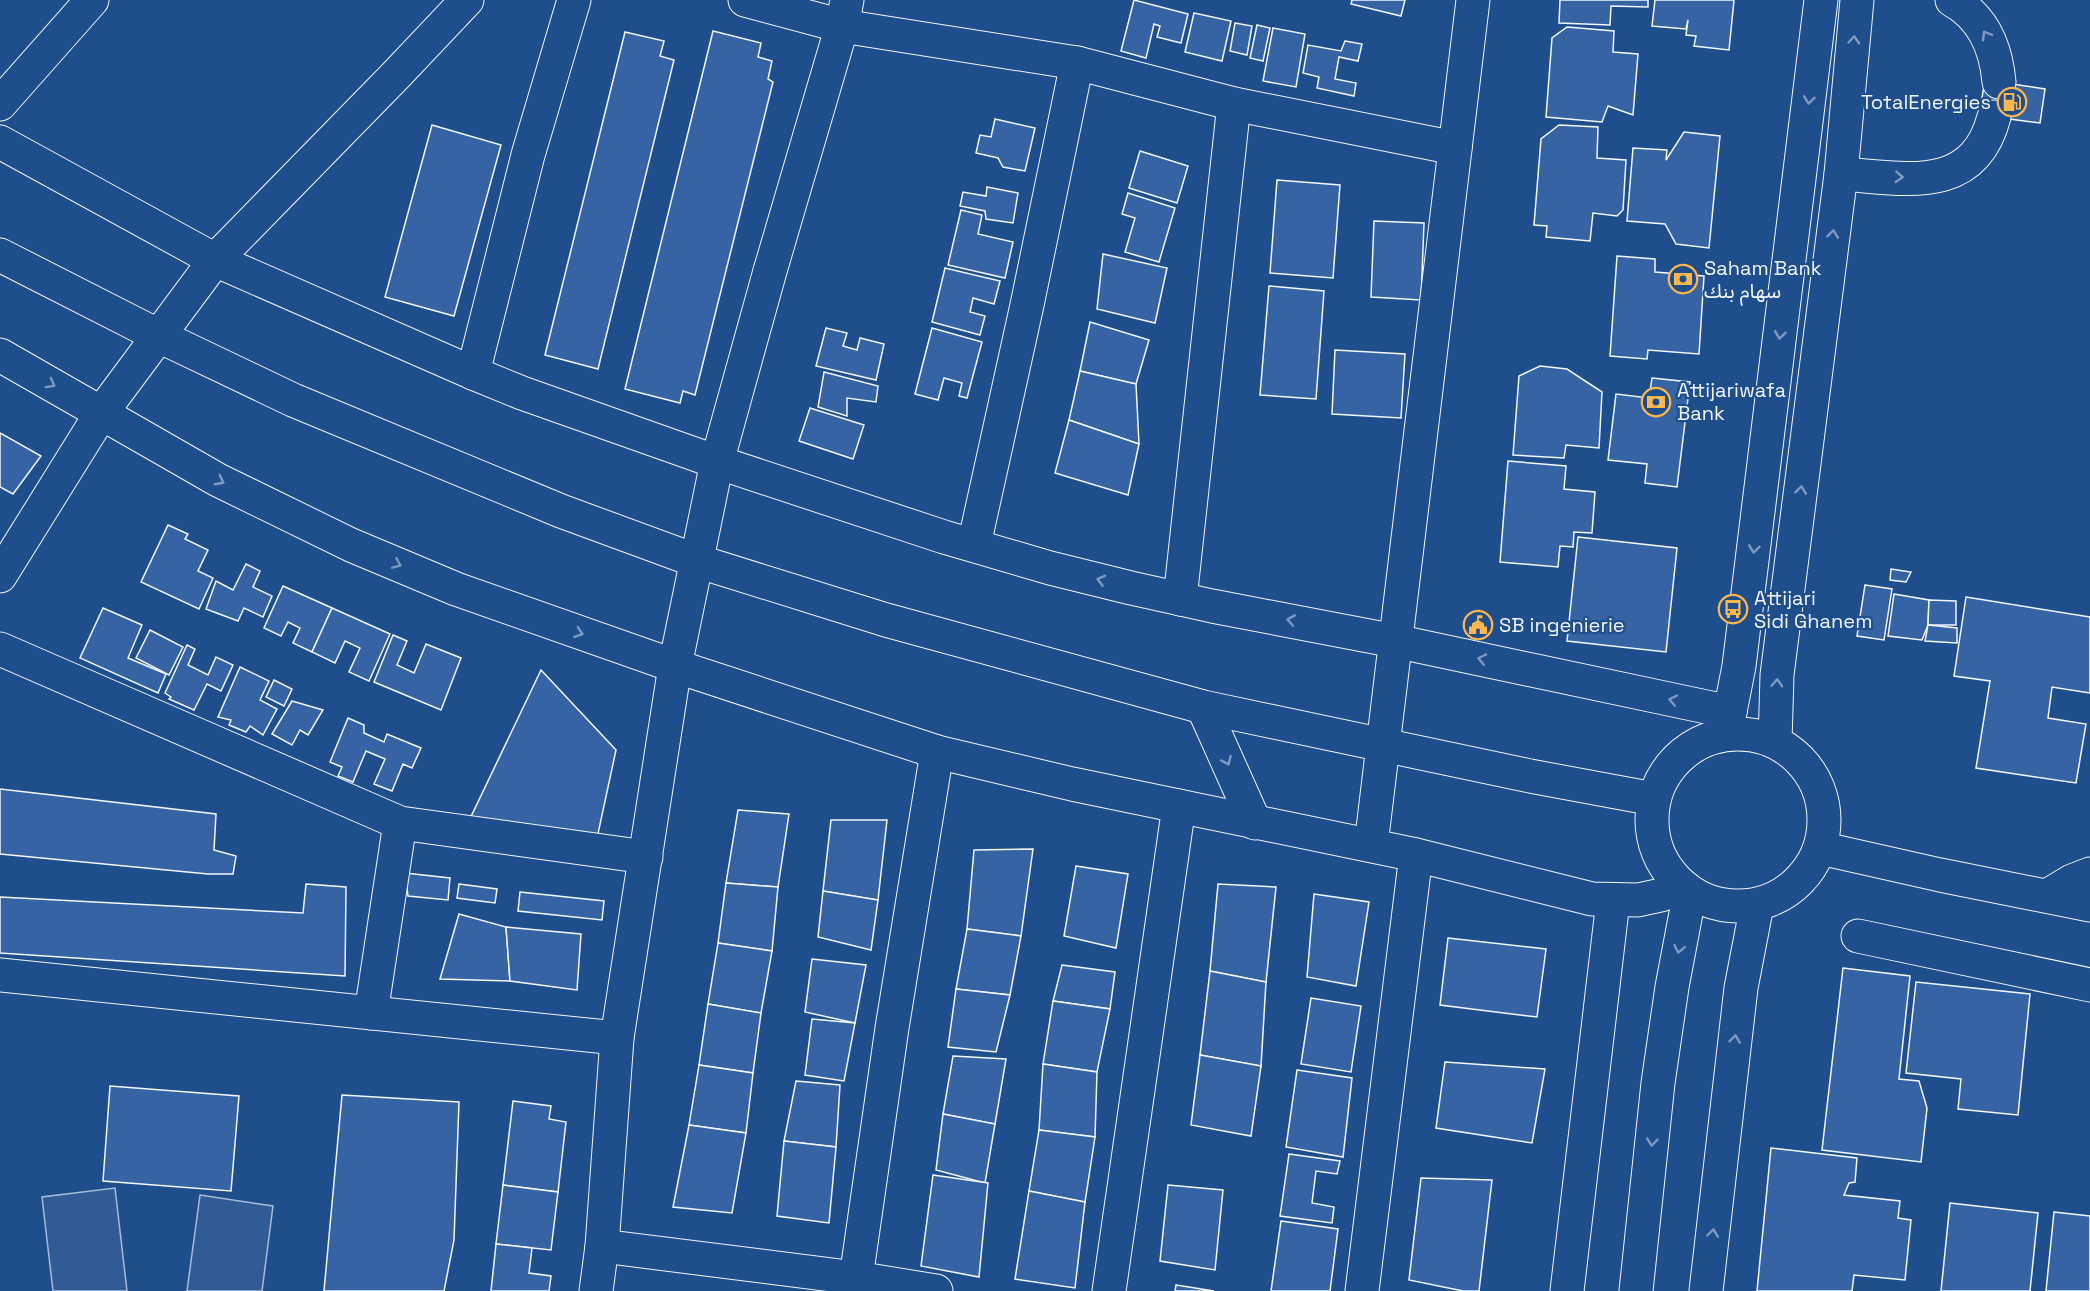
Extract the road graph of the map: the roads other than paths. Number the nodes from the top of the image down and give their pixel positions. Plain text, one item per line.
1 (92, 0) edge
2 (466, 0) edge
3 (574, 0) edge
4 (745, 0) edge
5 (1473, 0) edge
6 (1821, 0) edge
7 (1857, 0) edge
8 (1952, 0) edge
9 (844, 13) edge
10 (1077, 63) junction
11 (1999, 82) dead end
12 (0, 104) edge
13 (1234, 104) junction
14 (1994, 117) dead end
15 (0, 142) edge
16 (1455, 148) junction
17 (1841, 174) junction
18 (0, 255) edge
19 (215, 260) junction
20 (159, 336) junction
21 (0, 356) edge
22 (473, 373) junction
23 (102, 412) junction
24 (717, 462) junction
25 (974, 545) junction
26 (697, 561) junction
27 (0, 576) edge
28 (1180, 599) junction
29 (1395, 640) junction
30 (0, 649) edge
31 (675, 666) junction
32 (1203, 707) junction
33 (1727, 723) junction
34 (1775, 742) junction
35 (1382, 746) junction
36 (937, 752) junction
37 (1654, 799) junction
38 (1179, 806) junction
39 (400, 823) junction
40 (1255, 823) junction
41 (1371, 845) junction
42 (1820, 848) junction
43 (1416, 855) junction
44 (646, 857) junction
45 (2090, 874) edge
46 (1687, 890) junction
47 (2047, 896) junction
48 (1613, 901) junction
49 (1757, 904) junction
50 (2090, 904) edge
51 (1858, 936) dead end
52 (0, 975) edge
53 (2090, 985) edge
54 (372, 1013) junction
55 (617, 1038) junction
56 (602, 1246) junction
57 (856, 1278) junction
58 (596, 1291) edge
59 (936, 1291) edge
60 (1109, 1291) edge
61 (1362, 1291) edge
62 (1566, 1291) edge
63 (1636, 1291) edge
64 (1706, 1291) edge

1 - 12 street
2 - 19 street
3 - 22 street
4 - 9 street
5 - 16 street
6 -> 33 street
17 -> 7 street
11 -> 8 street
9 - 10 street
9 - 24 street
10 - 13 street
10 - 25 street
13 - 16 street
13 - 28 street
17 -> 14 street
15 - 19 street
16 - 29 street
34 -> 17 street
18 - 20 street
19 - 20 street
19 - 22 street
20 - 23 street
20 - 26 street
21 -> 23 street
22 - 24 street
23 - 27 street
23 -> 31 street
24 - 25 street
24 - 26 street
28 -> 25 street
26 - 31 street
26 - 32 street
29 -> 28 street
33 -> 29 street
29 - 35 street
30 - 39 street
31 - 36 street
31 - 44 street
32 - 35 street
32 -> 40 street
33 - 34 street
33 - 37 street
34 - 42 street
35 - 37 street
35 - 41 street
36 - 38 street
36 - 57 street
37 - 46 street
38 - 40 street
38 - 60 street
39 - 44 street
39 - 54 street
40 - 41 street
41 - 43 street
42 - 47 street
42 - 49 street
43 - 48 street
43 - 61 street
44 - 55 street
45 - 47 street
46 - 48 street
46 - 49 street
46 -> 63 street
47 - 50 street
48 - 62 street
64 -> 49 street
51 - 53 street
52 - 54 street
54 - 55 street
55 - 56 street
56 - 57 street
56 - 58 street
57 - 59 street

